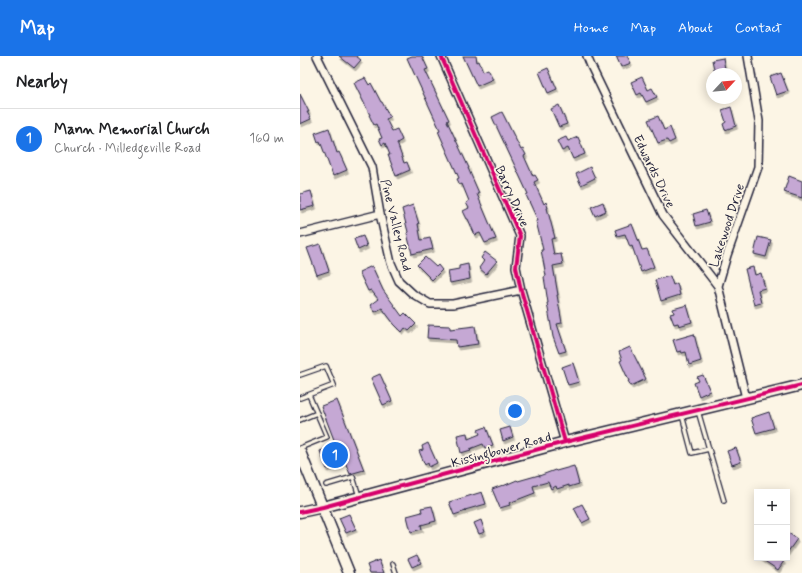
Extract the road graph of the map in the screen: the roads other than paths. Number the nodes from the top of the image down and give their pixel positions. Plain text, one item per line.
1 (317, 56) edge
2 (441, 56) edge
3 (588, 56) edge
4 (748, 56) edge
5 (380, 214) junction
6 (300, 234) edge
7 (718, 286) junction
8 (521, 290) junction
9 (300, 376) edge
10 (802, 385) edge
11 (309, 395) junction
12 (300, 398) edge
13 (746, 398) junction
14 (698, 410) junction
15 (317, 413) junction
16 (682, 414) junction
17 (300, 420) edge
18 (565, 442) junction
19 (300, 448) edge
20 (709, 449) junction
21 (300, 452) edge
22 (326, 485) dead end
23 (360, 497) junction
24 (724, 501) dead end
25 (323, 507) junction
26 (300, 512) edge
27 (393, 564) dead end
28 (349, 573) edge
29 (396, 573) edge

1 - 5 street, Pine Valley Road
2 - 8 street, Barry Drive
3 - 7 street, Edwards Drive
4 - 7 street, Lakewood Drive
5 - 6 street
5 - 8 street, Pine Valley Road
7 - 13 street, Lakewood Drive
8 - 18 street, Barry Drive
9 - 11 lane
10 - 13 street, Kissingbower Road
11 - 12 lane
11 - 15 lane
13 - 14 street, Kissingbower Road
14 - 16 street, Kissingbower Road
14 - 20 lane
15 - 17 lane
15 - 19 lane
16 - 18 street, Kissingbower Road
16 - 20 lane
18 - 23 street, Kissingbower Road
20 - 24 lane
21 - 25 street
22 - 23 lane
23 - 25 street, Kissingbower Road
25 - 26 street, Kissingbower Road
25 - 28 street
27 - 29 lane

